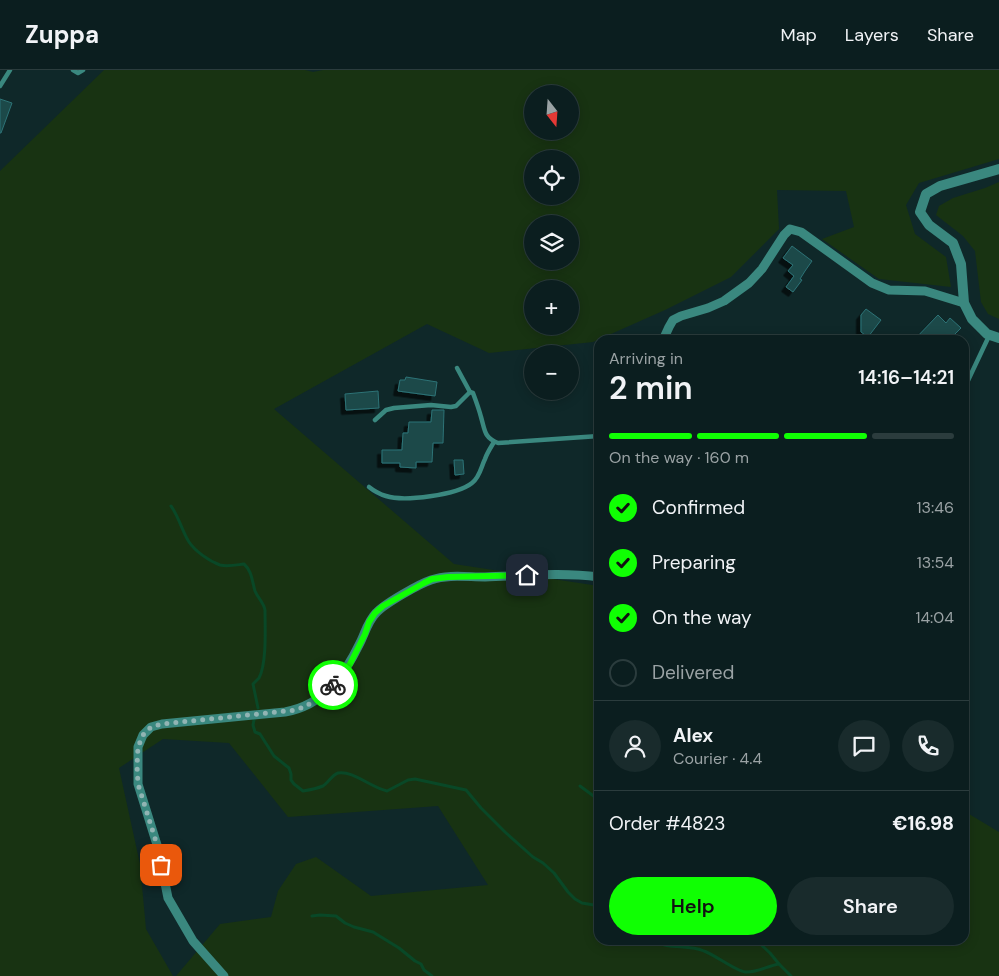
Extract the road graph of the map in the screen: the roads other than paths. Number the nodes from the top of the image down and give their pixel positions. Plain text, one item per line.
1 (10, 70) edge
2 (73, 70) edge
3 (83, 70) edge
4 (0, 86) edge
5 (999, 169) edge
6 (964, 303) junction
7 (665, 335) edge
8 (995, 336) edge
9 (457, 368) dead end
10 (969, 380) edge
11 (470, 392) junction
12 (375, 420) dead end
13 (594, 436) edge
14 (494, 442) junction
15 (368, 487) dead end
16 (594, 577) edge
17 (224, 976) edge

1 - 4 lane
2 - 3 lane
5 - 6 street
6 - 7 street
6 - 8 street
8 - 10 lane
9 - 11 lane
11 - 12 lane
11 - 14 lane
13 - 14 lane
14 - 15 lane
16 - 17 street

